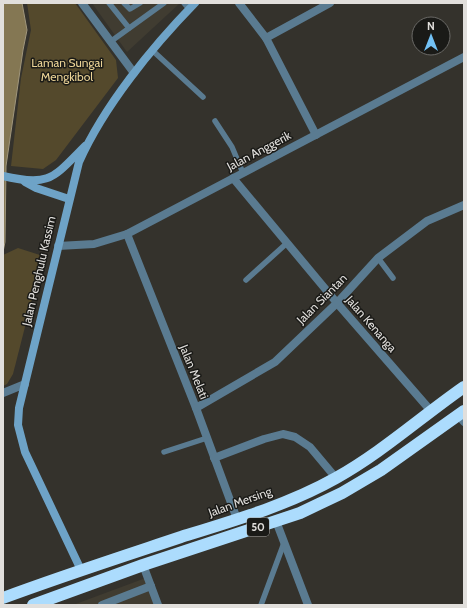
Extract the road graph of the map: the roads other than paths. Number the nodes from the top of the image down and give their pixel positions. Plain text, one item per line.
1 (82, 3) edge
2 (109, 3) edge
3 (124, 3) edge
4 (140, 3) edge
5 (164, 3) edge
6 (238, 3) edge
7 (330, 3) edge
8 (189, 5) edge
9 (129, 28) junction
10 (266, 38) junction
11 (110, 42) junction
12 (153, 51) junction
13 (464, 57) edge
14 (134, 73) junction
15 (203, 97) dead end
16 (215, 121) dead end
17 (316, 135) junction
18 (88, 142) junction
19 (243, 173) junction
20 (3, 176) edge
21 (233, 178) junction
22 (24, 181) junction
23 (69, 199) junction
24 (464, 205) edge
25 (127, 234) junction
26 (287, 243) junction
27 (58, 246) junction
28 (378, 258) junction
29 (393, 278) dead end
30 (246, 280) dead end
31 (336, 303) junction
32 (25, 384) junction
33 (464, 387) edge
34 (3, 393) edge
35 (196, 408) junction
36 (431, 410) junction
37 (462, 416) edge
38 (207, 438) junction
39 (164, 452) dead end
40 (214, 458) junction
41 (336, 478) junction
42 (237, 519) junction
43 (276, 520) junction
44 (284, 543) junction
45 (143, 566) junction
46 (80, 570) junction
47 (151, 586) junction
48 (3, 598) edge
49 (33, 605) edge
50 (102, 605) edge
51 (158, 605) edge
52 (261, 605) edge
53 (308, 605) edge

1 - 11 street
2 - 9 lane
3 - 4 lane
5 - 9 lane
6 - 10 street
7 - 10 street
8 - 12 street, Jalan Penghulu Kassim
9 - 11 lane
10 - 17 street
11 - 14 street
12 - 14 street, Jalan Penghulu Kassim
12 - 15 lane
13 - 17 street, Jalan Anggerik
14 - 18 street, Jalan Penghulu Kassim
16 - 19 lane
17 - 19 street, Jalan Anggerik
18 - 22 street
18 - 23 street, Jalan Penghulu Kassim
19 - 21 street, Jalan Anggerik
20 - 22 street
21 - 25 street, Jalan Anggerik
21 - 26 street, Jalan Kenanga
22 - 23 street
23 - 27 street, Jalan Penghulu Kassim
24 - 28 street, Jalan Siantan
25 - 27 street, Jalan Anggerik
25 - 35 street, Jalan Melati
26 - 30 lane
26 - 31 street, Jalan Kenanga
27 - 32 street, Jalan Penghulu Kassim
28 - 29 lane
28 - 31 street, Jalan Siantan
31 - 35 street, Jalan Siantan
31 - 36 street, Jalan Kenanga
32 - 34 street
32 - 46 street, Jalan Penghulu Kassim
33 - 36 highway, Jalan Mersing / 50
35 - 38 street, Jalan Melati
36 - 41 highway, Jalan Mersing / 50
37 - 43 highway, 50
38 - 39 lane
38 - 40 street, Jalan Melati
40 - 41 street
40 - 42 street, Jalan Melati
41 - 42 highway, Jalan Mersing / 50
42 - 46 highway, Jalan Mersing / 50
43 - 44 street
43 - 45 highway, 50
44 - 52 lane
44 - 53 street
45 - 47 street
45 - 49 highway, 50
46 - 48 highway, Jalan Mersing / 50
47 - 50 street
47 - 51 street

